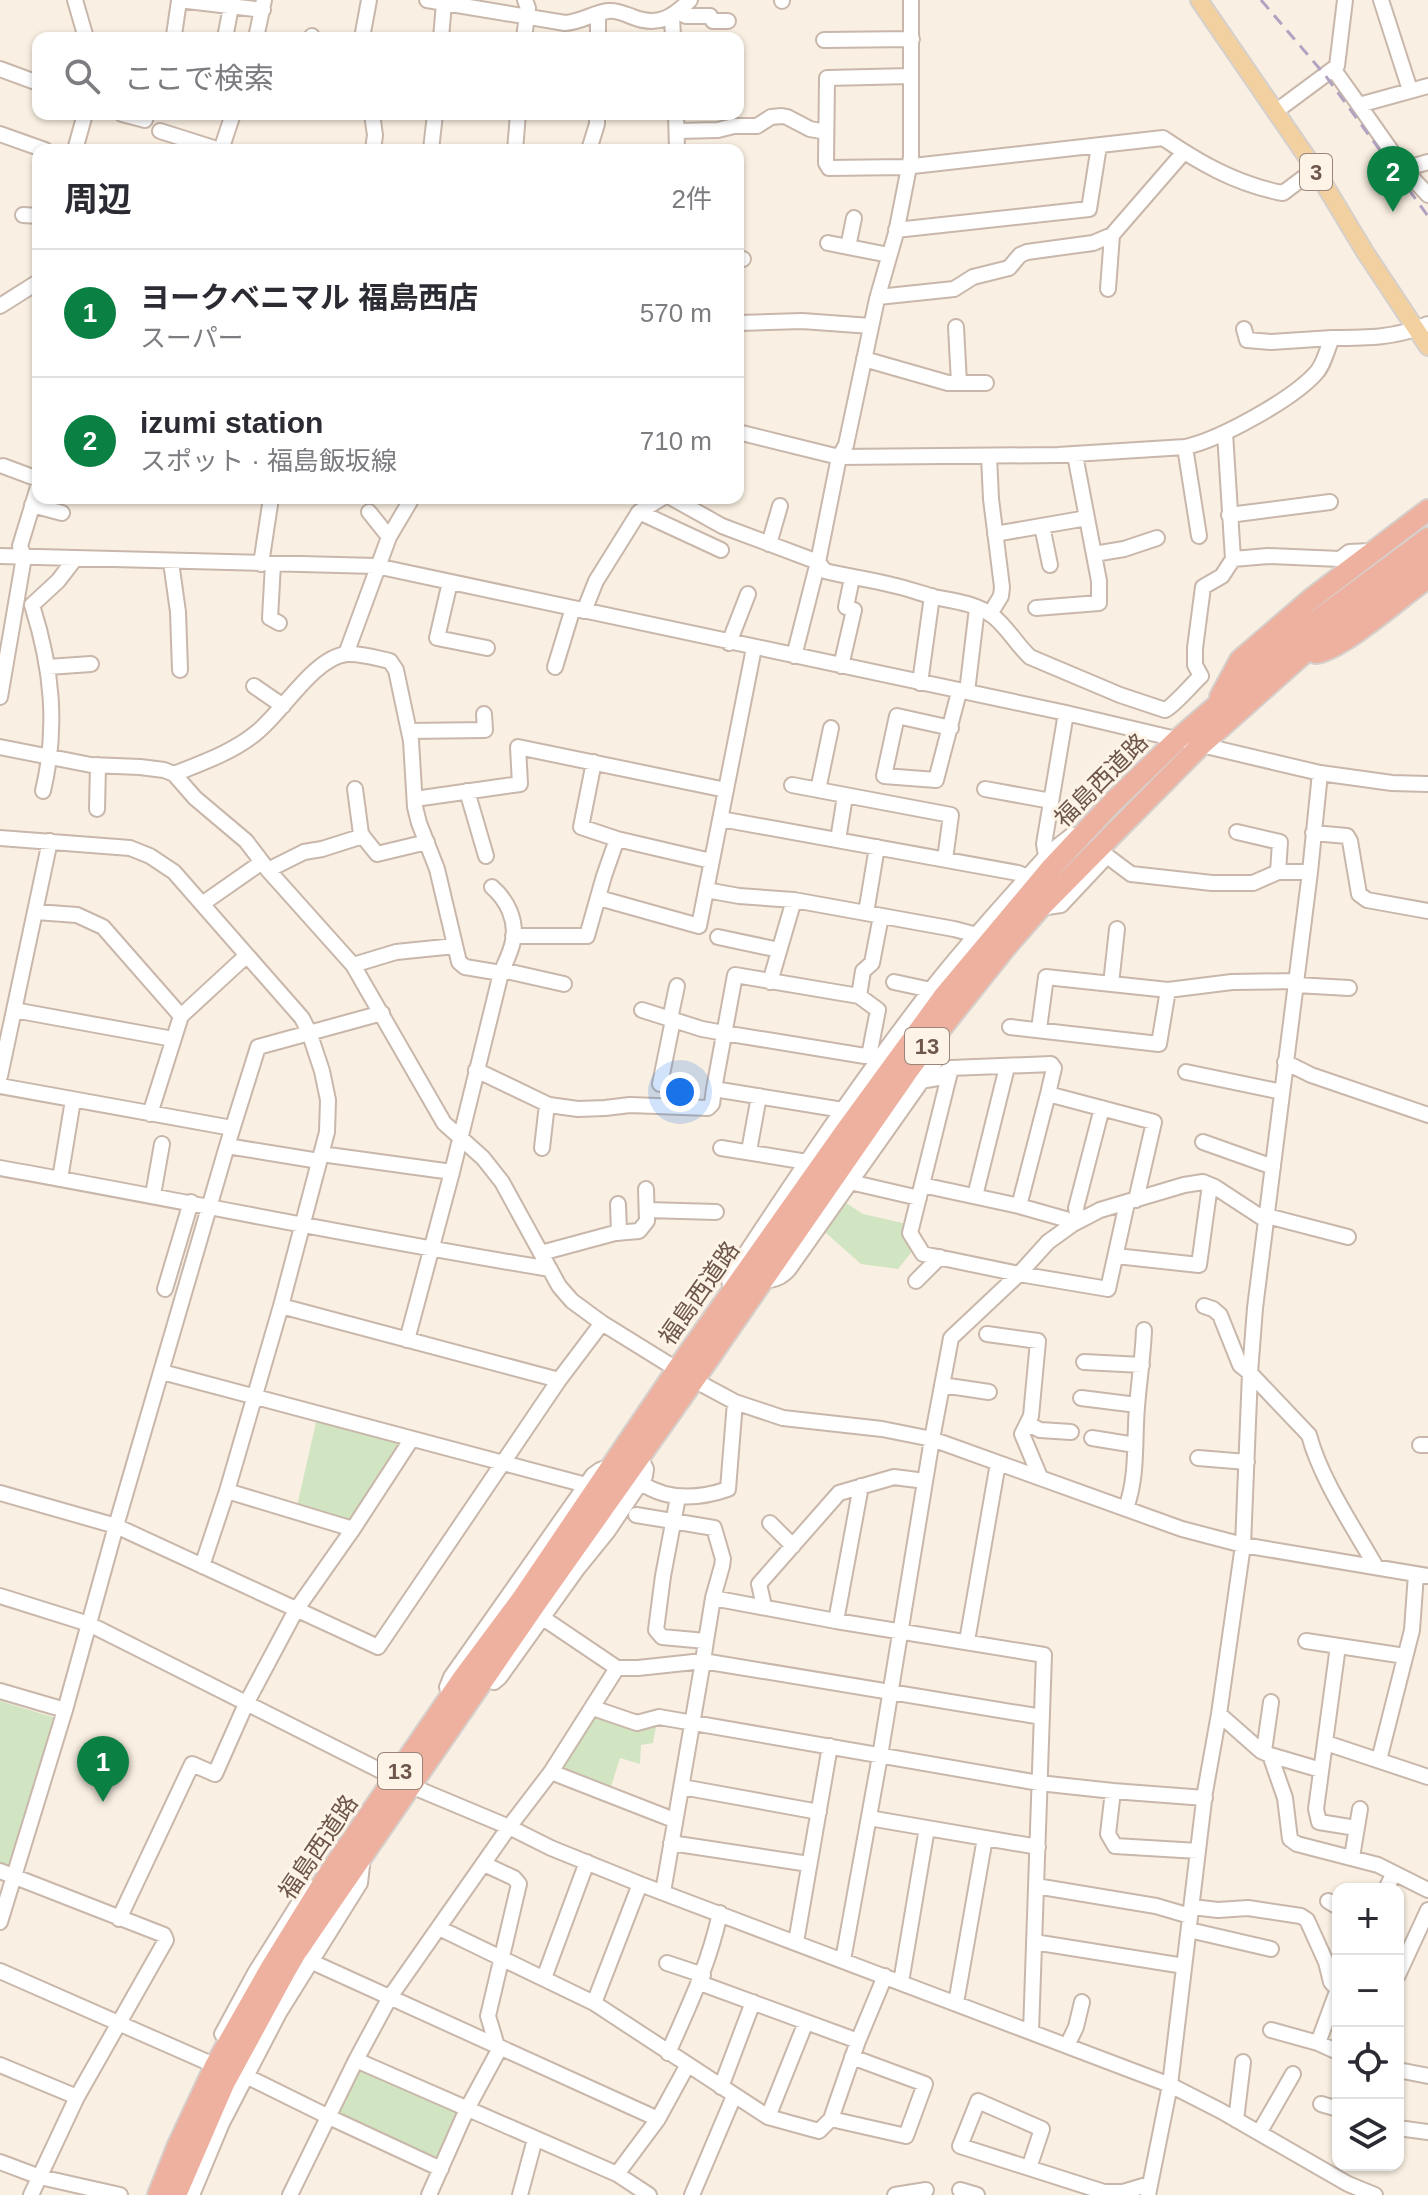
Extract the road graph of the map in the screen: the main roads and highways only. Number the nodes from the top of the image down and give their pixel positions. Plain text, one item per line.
1 (1199, 0) edge
2 (1422, 326) edge
3 (1428, 347) edge
4 (1428, 510) edge
5 (1428, 538) edge
6 (1428, 557) edge
7 (1393, 573) junction
8 (1428, 578) edge
9 (1302, 655) junction
10 (1217, 705) junction
11 (686, 1374) junction
12 (403, 1782) junction
13 (158, 2195) edge
14 (176, 2195) edge

1 - 2 main road, 3
2 - 3 main road, 3
4 - 10 highway
5 - 7 highway, 福島西道路 / 13
6 - 7 highway, 福島西道路 / 13
7 - 9 highway, 福島西道路 / 13
7 - 10 highway, 福島西道路 / 13
8 - 9 highway
9 - 11 highway, 福島西道路 / 13
10 - 11 highway, 福島西道路 / 13
11 - 12 highway, 福島西道路 / 13
11 - 12 highway, 福島西道路 / 13
12 - 13 highway, 福島西道路 / 13
12 - 14 highway, 福島西道路 / 13

